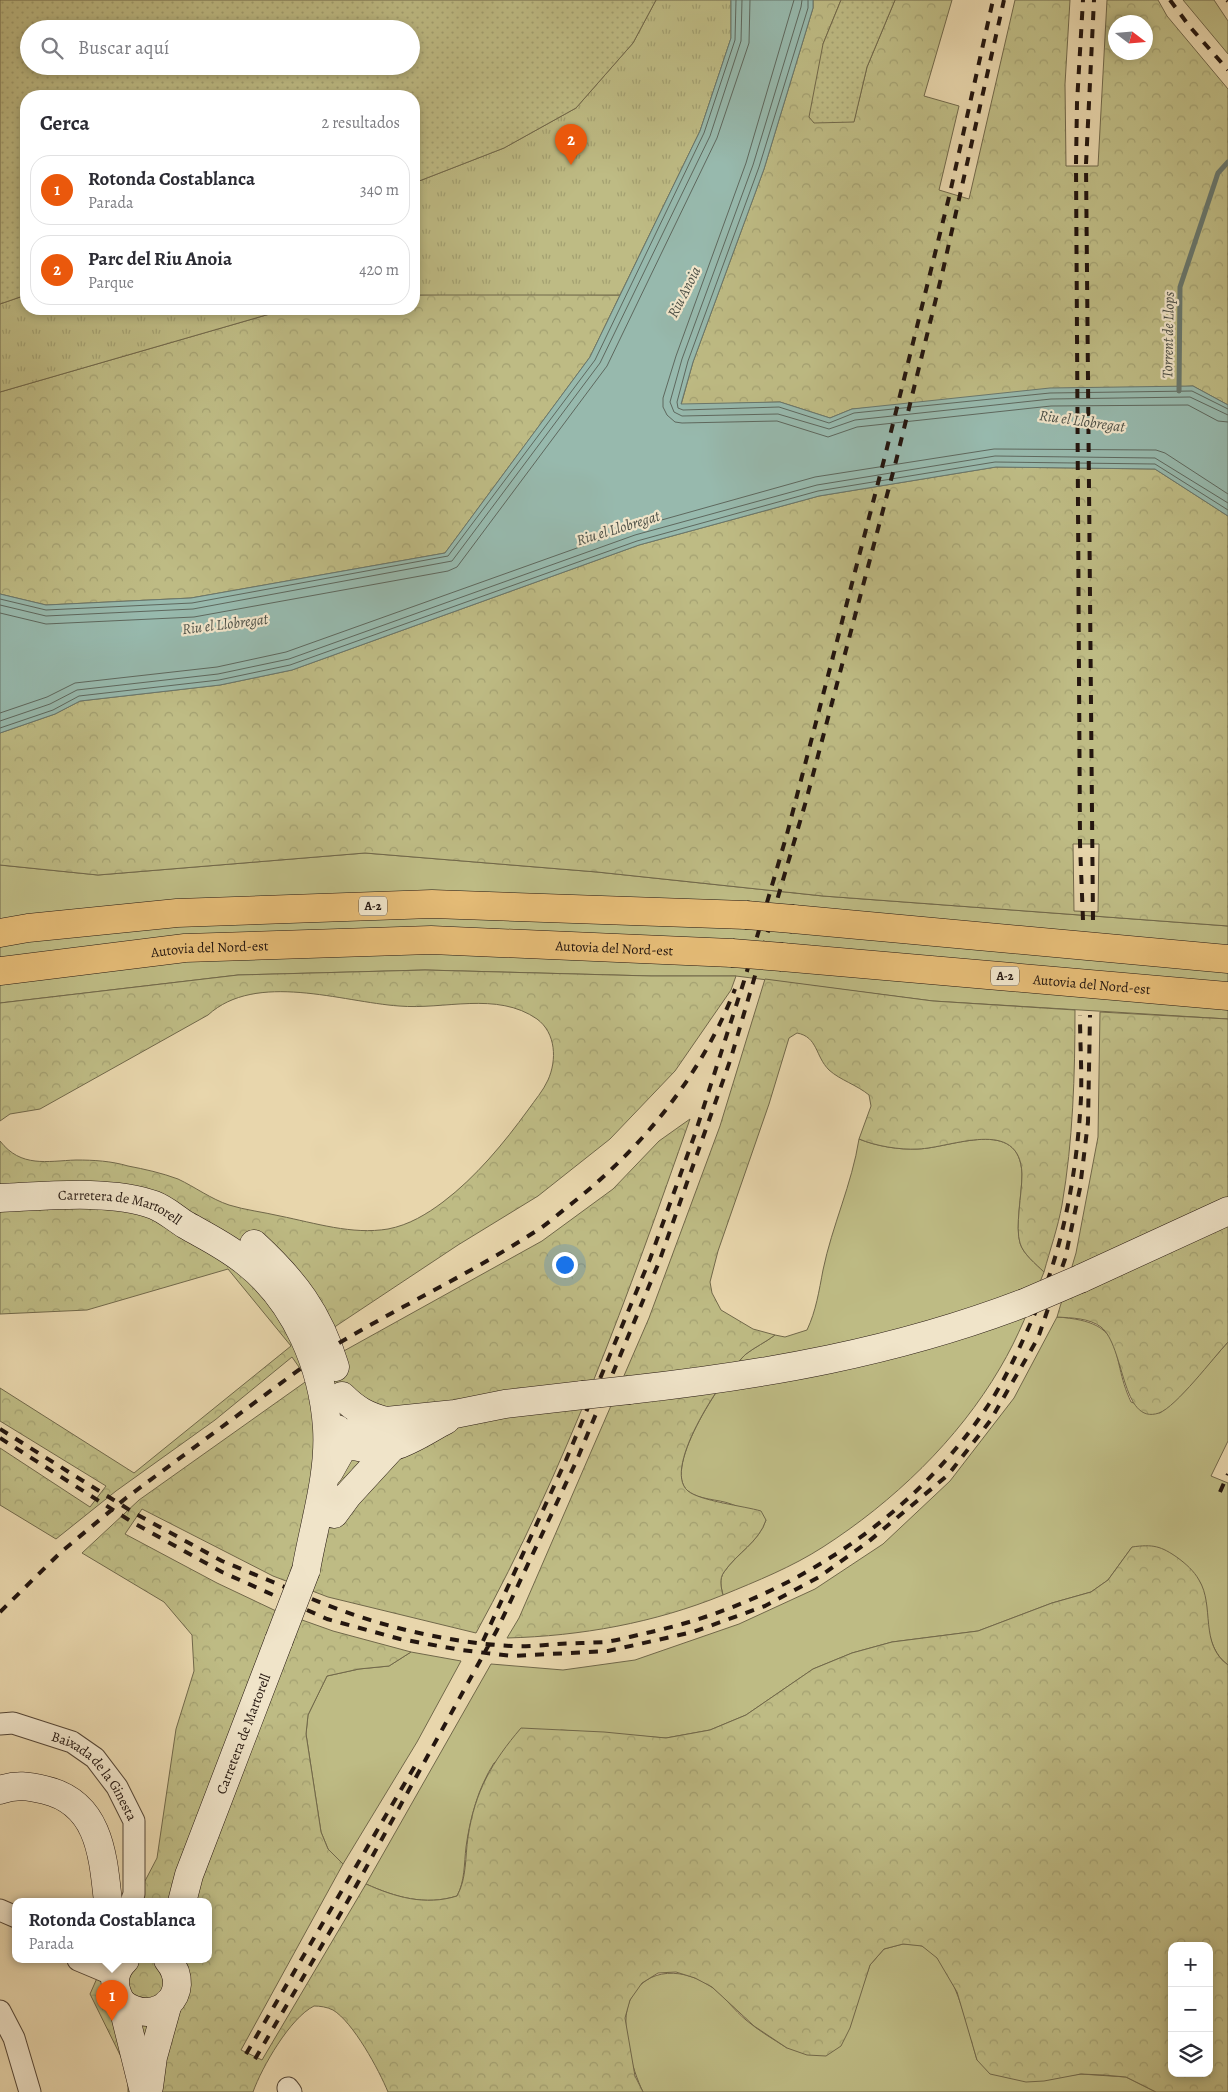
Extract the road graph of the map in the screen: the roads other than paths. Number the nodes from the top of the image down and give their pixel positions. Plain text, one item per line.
1 (0, 933) edge
2 (1228, 959) edge
3 (0, 971) edge
4 (1228, 996) edge
5 (0, 1198) edge
6 (155, 1205) junction
7 (1228, 1211) edge
8 (287, 1309) junction
9 (342, 1396) junction
10 (390, 1434) junction
11 (345, 1442) junction
12 (323, 1486) junction
13 (334, 1514) junction
14 (306, 1570) junction
15 (0, 1724) edge
16 (0, 1790) edge
17 (107, 1898) edge
18 (132, 1898) edge
19 (183, 1898) edge
20 (0, 1910) edge
21 (12, 1915) edge
22 (85, 1963) edge
23 (173, 1964) edge
24 (115, 1977) edge
25 (168, 2003) junction
26 (0, 2011) edge
27 (30, 2092) edge
28 (144, 2092) edge
29 (148, 2092) edge

1 - 2 highway, A-2, bridge
3 - 4 highway, Autovia del Nord-est / A-2, bridge
5 - 6 main road, Carretera de Martorell
6 - 8 main road, Carretera de Martorell
6 - 9 main road
7 - 10 main road, bridge
8 - 11 main road
8 - 12 main road
9 - 10 main road
9 - 11 main road
10 - 11 main road
10 - 13 main road
11 - 12 main road
11 - 13 main road
12 - 14 main road
13 - 14 main road
14 - 19 main road, Carretera de Martorell, bridge
15 - 18 street, Baixada de la Ginesta
16 - 17 main road
20 - 21 street
22 - 24 street
23 - 25 main road
24 - 25 main road
24 - 28 main road
25 - 29 main road
26 - 27 street

